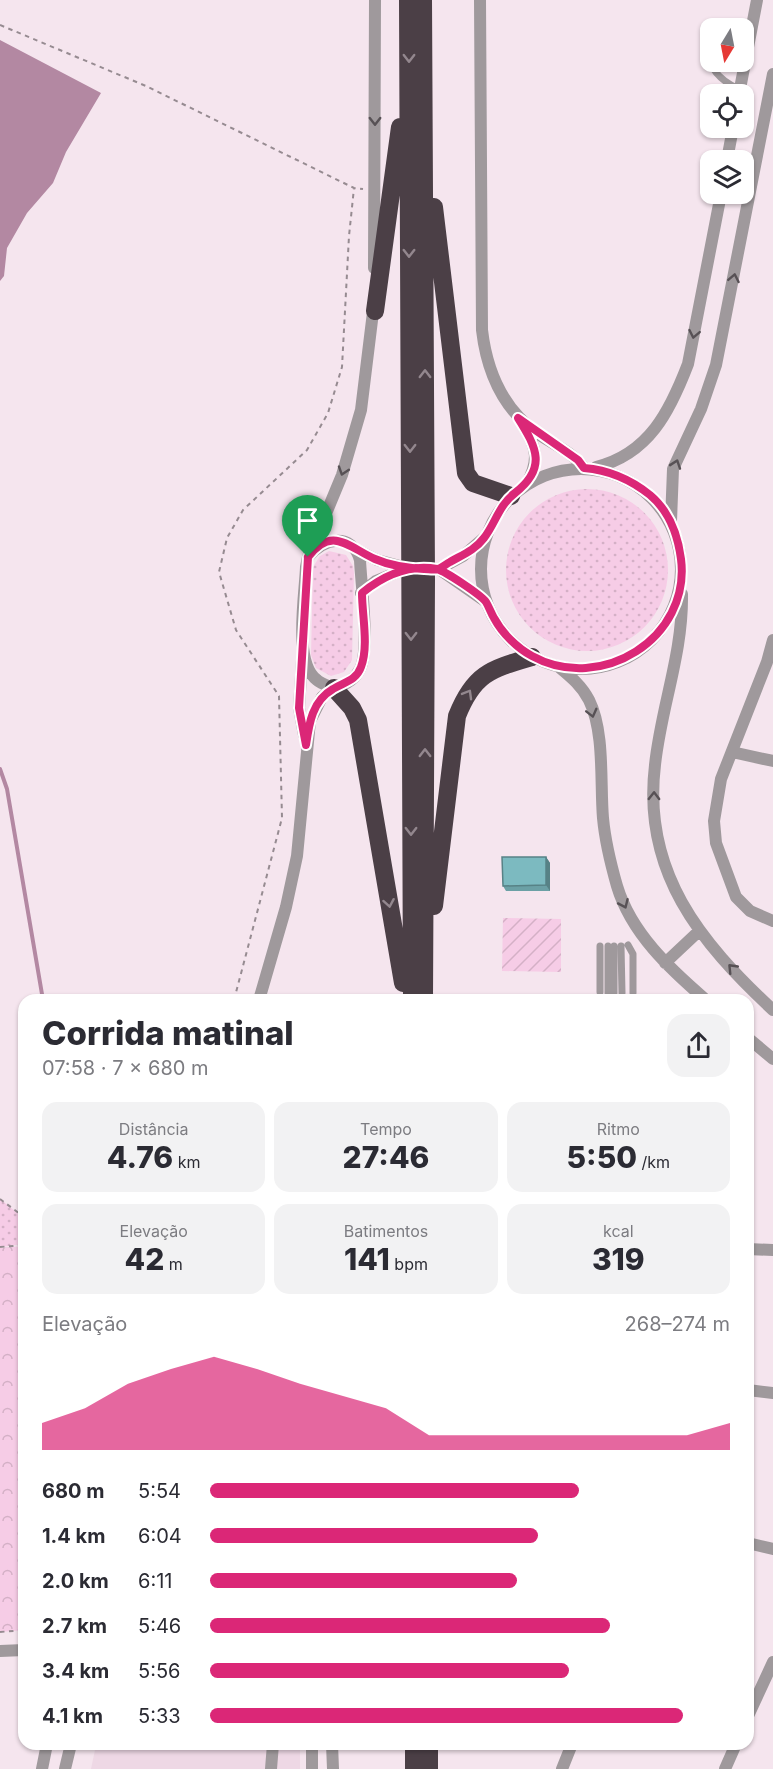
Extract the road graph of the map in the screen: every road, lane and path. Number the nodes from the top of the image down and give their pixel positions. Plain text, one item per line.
1 (375, 0) edge
2 (408, 0) edge
3 (423, 0) edge
4 (480, 0) edge
5 (757, 0) edge
6 (754, 18) edge
7 (0, 25) edge
8 (714, 72) edge
9 (773, 74) edge
10 (728, 84) edge
11 (409, 90) junction
12 (424, 120) junction
13 (354, 188) junction
14 (375, 191) junction
15 (719, 204) edge
16 (375, 311) junction
17 (518, 418) junction
18 (588, 468) junction
19 (527, 483) junction
20 (511, 496) junction
21 (670, 521) junction
22 (485, 537) junction
23 (357, 550) junction
24 (308, 557) junction
25 (420, 569) junction
26 (681, 584) junction
27 (362, 593) junction
28 (485, 601) junction
29 (773, 640) edge
30 (302, 653) junction
31 (532, 657) junction
32 (559, 667) junction
33 (334, 688) junction
34 (306, 745) junction
35 (732, 752) junction
36 (773, 761) edge
37 (773, 921) edge
38 (698, 932) junction
39 (614, 946) junction
40 (665, 963) junction
41 (600, 992) dead end
42 (633, 993) dead end
43 (236, 994) edge
44 (262, 994) edge
45 (405, 994) edge
46 (412, 994) edge
47 (425, 994) edge
48 (425, 994) edge
49 (699, 994) edge
50 (771, 1006) edge
51 (754, 1043) edge
52 (773, 1059) edge
53 (0, 1198) edge
54 (18, 1212) edge
55 (18, 1246) edge
56 (0, 1247) edge
57 (754, 1249) edge
58 (773, 1250) edge
59 (754, 1391) edge
60 (773, 1393) edge
61 (754, 1544) edge
62 (773, 1549) edge
63 (18, 1630) edge
64 (0, 1632) edge
65 (18, 1650) edge
66 (0, 1652) edge
67 (773, 1662) edge
68 (754, 1703) edge
69 (45, 1750) edge
70 (70, 1750) edge
71 (273, 1750) edge
72 (312, 1750) edge
73 (332, 1750) edge
74 (414, 1750) edge
75 (429, 1750) edge
76 (570, 1750) edge
77 (733, 1750) edge
78 (42, 1769) edge
79 (65, 1769) edge
80 (271, 1769) edge
81 (312, 1769) edge
82 (333, 1769) edge
83 (414, 1769) edge
84 (429, 1769) edge
85 (562, 1769) edge
86 (725, 1769) edge

1 -> 14 street
2 -> 11 highway
3 - 12 highway
4 - 17 street
5 - 6 street
7 - 13 path
8 - 10 lane
21 -> 9 street
11 - 16 highway
11 -> 25 highway
12 - 20 highway
25 -> 12 highway
13 - 14 path
13 - 43 path
14 - 16 street
15 -> 18 street
16 -> 24 street
17 - 18 street
17 - 19 street
18 - 19 street
18 - 21 street
19 - 20 street
20 - 22 street
21 - 26 street
22 - 25 street
22 - 28 street
23 - 24 street
23 - 25 street
23 - 27 street
24 - 30 street
25 - 27 street
25 - 28 street
25 -> 46 highway
47 -> 25 highway
26 - 32 street
38 -> 26 street
27 - 33 street
28 - 31 street
29 - 35 street
30 - 33 street
30 - 34 street
31 - 32 street
48 -> 31 highway
32 -> 40 street
33 - 34 street
33 -> 45 highway
34 - 44 street
35 - 36 street
35 - 37 street
38 - 40 street
50 -> 38 street
39 - 39 lane
39 - 41 lane
39 - 42 lane
40 - 49 street
51 - 52 street
53 - 54 path
55 - 56 path
57 - 58 street
59 - 60 street
61 - 62 street
63 - 64 path
65 - 66 street
67 - 68 street
69 - 78 street
70 - 79 street
71 - 80 street
72 - 81 street
73 - 82 street
74 - 83 highway
75 - 84 highway
76 - 85 street
77 - 86 street

